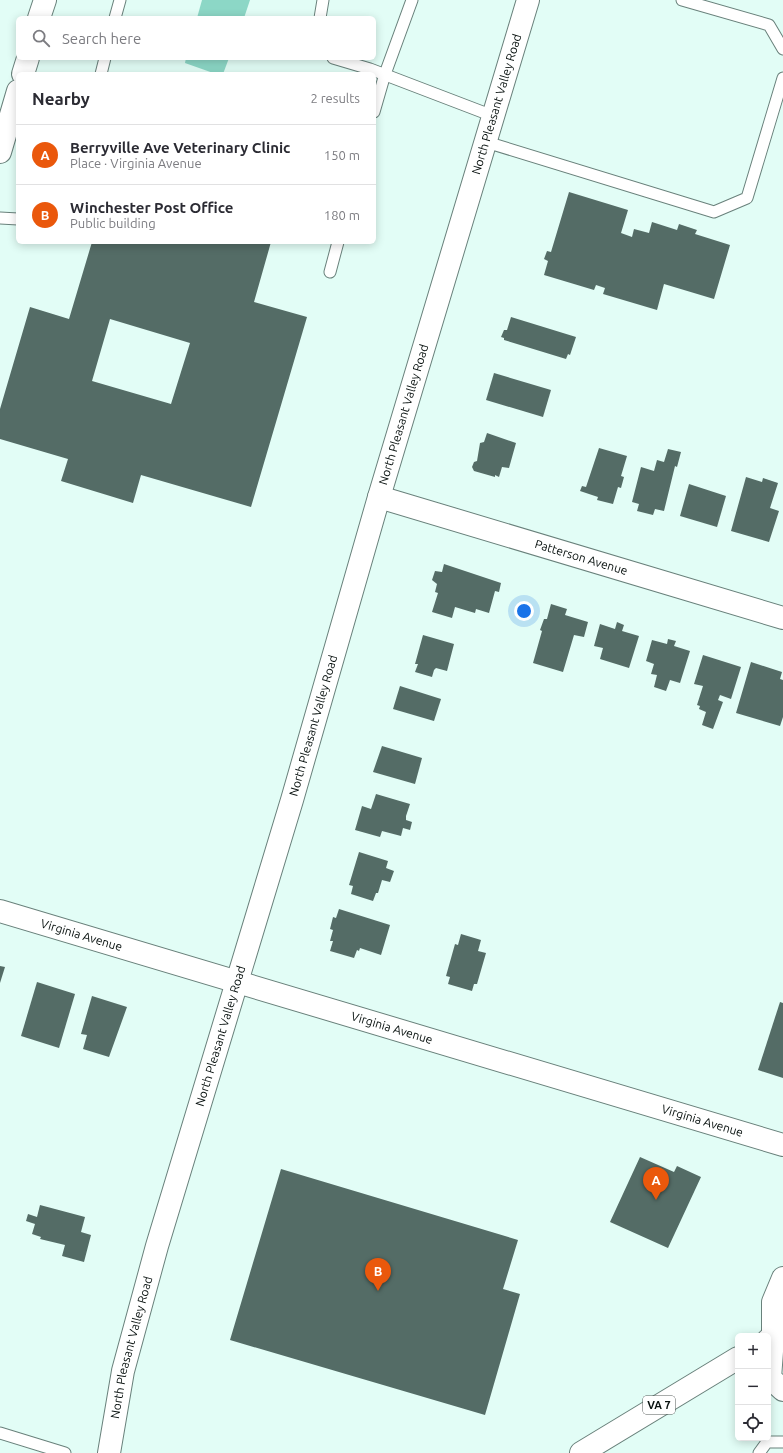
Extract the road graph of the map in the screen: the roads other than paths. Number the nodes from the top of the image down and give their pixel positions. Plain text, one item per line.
1 (44, 0) edge
2 (120, 0) edge
3 (323, 0) edge
4 (412, 0) edge
5 (528, 0) edge
6 (682, 0) edge
7 (40, 16) edge
8 (116, 16) edge
9 (320, 16) edge
10 (783, 48) edge
11 (27, 60) edge
12 (104, 60) edge
13 (340, 60) edge
14 (24, 72) edge
15 (102, 72) edge
16 (385, 74) junction
17 (783, 78) edge
18 (16, 98) edge
19 (376, 105) edge
20 (493, 116) junction
21 (486, 142) junction
22 (0, 152) edge
23 (0, 218) edge
24 (16, 219) edge
25 (337, 244) edge
26 (330, 272) dead end
27 (379, 497) junction
28 (783, 618) edge
29 (0, 911) edge
30 (236, 982) junction
31 (783, 1145) edge
32 (783, 1278) edge
33 (774, 1337) edge
34 (735, 1360) edge
35 (783, 1390) edge
36 (0, 1433) edge
37 (783, 1442) edge
38 (65, 1453) edge
39 (109, 1453) edge
40 (581, 1453) edge
41 (759, 1453) edge

1 - 7 street
2 - 8 lane
3 - 9 lane
4 - 16 lane
5 - 20 street, North Pleasant Valley Road
6 - 10 lane
11 - 14 street
12 - 15 lane
13 - 16 lane
16 - 19 lane
16 - 20 lane
17 - 21 lane
18 - 22 street
20 - 21 street, North Pleasant Valley Road
21 - 27 street, North Pleasant Valley Road
23 - 24 lane
25 - 26 lane
27 - 28 street, Patterson Avenue
27 - 30 street, North Pleasant Valley Road
29 - 30 street, Virginia Avenue
30 - 31 street, Virginia Avenue
30 - 39 street, North Pleasant Valley Road
32 - 33 street
33 - 35 street
34 - 40 street, VA 7
36 - 38 lane
37 - 41 lane

